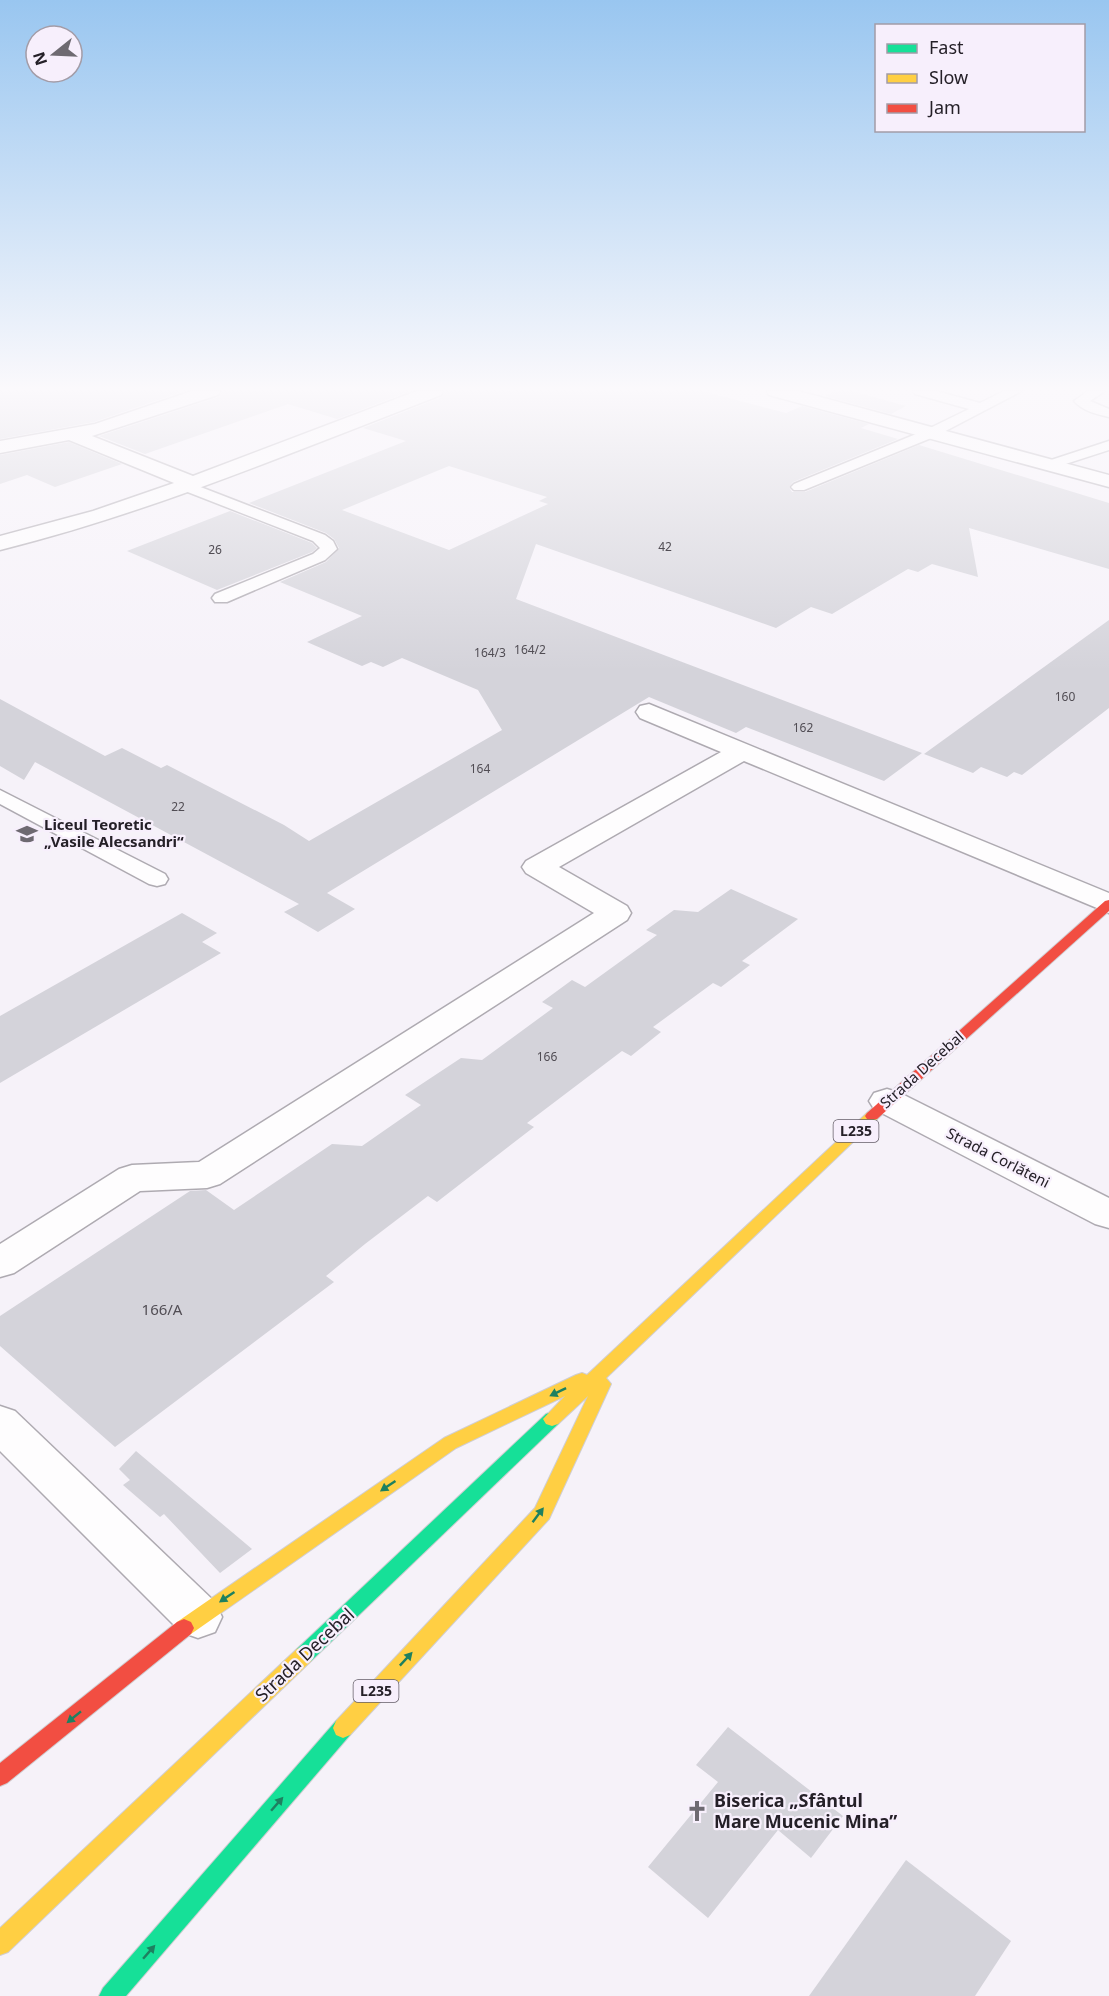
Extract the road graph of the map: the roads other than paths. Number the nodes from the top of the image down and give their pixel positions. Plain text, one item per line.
1 (189, 484) joint
2 (807, 484) edge
3 (800, 487) dead end
4 (0, 543) edge
5 (222, 598) dead end
6 (649, 712) dead end
7 (741, 751) junction
8 (0, 796) edge
9 (157, 879) dead end
10 (1109, 904) edge
11 (887, 1101) junction
12 (1109, 1214) edge
13 (0, 1263) edge
14 (610, 1366) junction
15 (0, 1423) edge
16 (198, 1617) junction
17 (0, 1776) edge
18 (0, 1944) edge
19 (111, 1996) edge

1 - 4 street
1 - 5 lane
2 - 3 lane
6 - 7 street
7 - 10 street
7 - 13 street
8 - 9 lane
10 - 11 main road, Strada Decebal / L235
11 - 12 street, Strada Corlăteni
11 - 14 main road, Strada Decebal / L235
14 -> 16 main road, Strada Decebal / L235
14 - 18 main road, Strada Decebal
19 -> 14 main road, Strada Decebal / L235
15 - 16 street
16 -> 17 main road, Strada Decebal / L235

